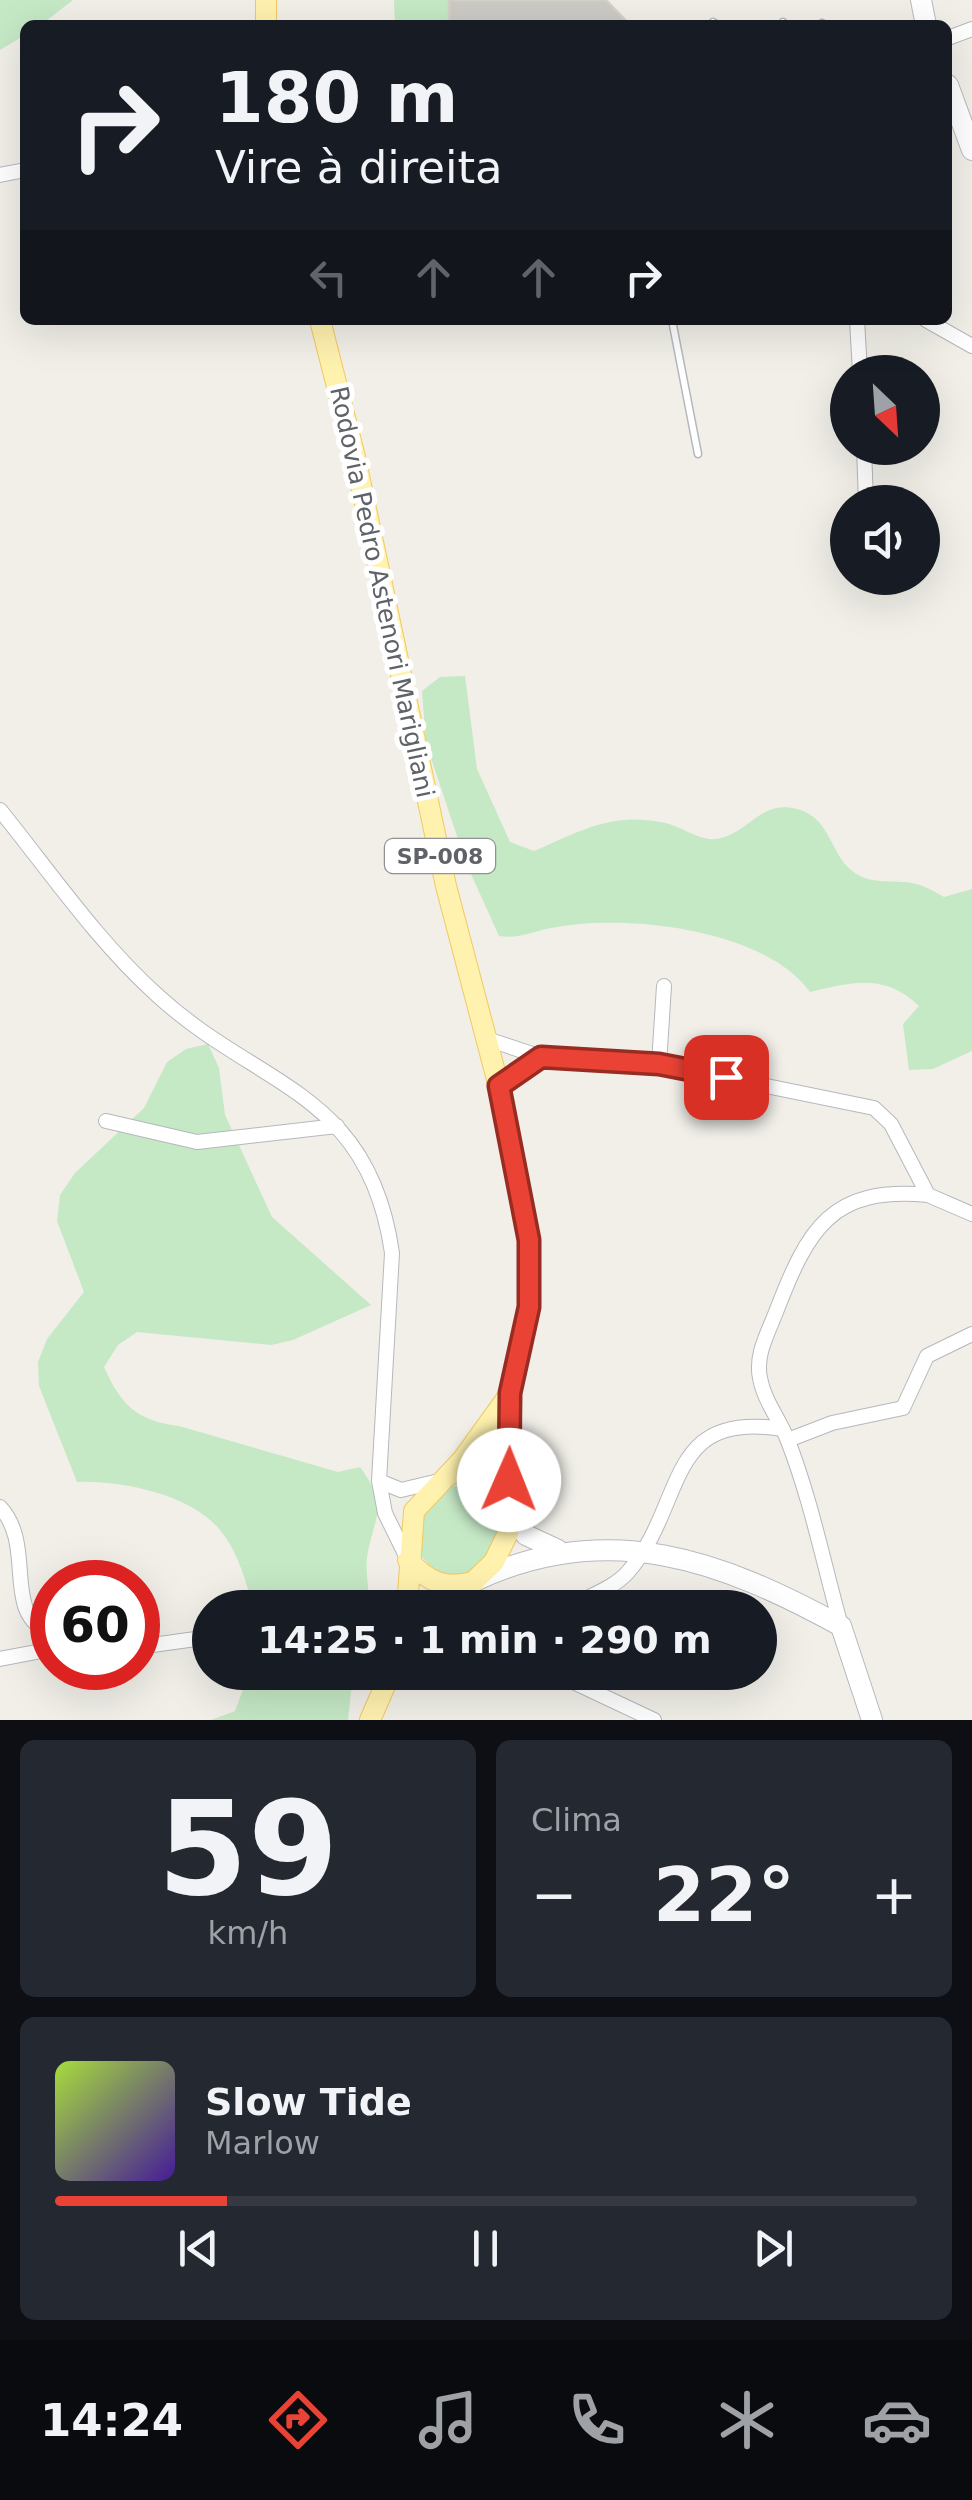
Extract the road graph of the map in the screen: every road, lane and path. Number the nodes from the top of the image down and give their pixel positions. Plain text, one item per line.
1 (952, 96) edge
2 (972, 150) edge
3 (321, 325) edge
4 (673, 325) edge
5 (857, 325) edge
6 (935, 325) edge
7 (972, 346) edge
8 (859, 355) edge
9 (698, 454) dead end
10 (0, 810) edge
11 (664, 986) dead end
12 (487, 1040) junction
13 (541, 1057) junction
14 (659, 1064) junction
15 (499, 1086) junction
16 (106, 1121) dead end
17 (338, 1126) junction
18 (928, 1195) junction
19 (972, 1214) edge
20 (972, 1334) edge
21 (510, 1393) junction
22 (785, 1434) junction
23 (439, 1481) junction
24 (379, 1482) junction
25 (0, 1506) edge
26 (510, 1510) junction
27 (645, 1549) junction
28 (560, 1550) junction
29 (408, 1560) junction
30 (477, 1580) junction
31 (407, 1590) edge
32 (466, 1590) edge
33 (602, 1590) edge
34 (30, 1624) edge
35 (841, 1626) junction
36 (192, 1640) edge
37 (160, 1644) edge
38 (30, 1654) edge
39 (0, 1660) edge
40 (384, 1690) edge
41 (590, 1690) edge
42 (370, 1720) edge
43 (654, 1720) edge
44 (872, 1720) edge

1 - 2 street
3 - 12 main road, Rodovia Pedro Astenori Marigliani / SP-008
4 - 9 lane
5 - 8 street
6 - 7 street
10 - 17 street
11 - 14 street
12 - 13 street
12 - 15 main road, Rodovia Pedro Astenori Marigliani / SP-008
13 - 14 street
13 - 15 street
14 - 18 street
15 - 21 main road, Rodovia Pedro Astenori Marigliani / SP-008
16 - 17 street
17 - 24 street
18 - 19 street
18 - 22 street
20 - 22 street
21 - 23 main road, Rodovia Pedro Astenori Marigliani / SP-008
21 - 26 main road, Rodovia Pedro Astenori Marigliani / SP-008
22 - 27 street
22 - 35 street
23 - 24 street
23 - 26 main road
23 - 29 main road, Rodovia Pedro Astenori Marigliani / SP-008
24 - 29 street
25 - 34 street
26 - 28 street
26 - 30 main road, Rodovia Pedro Astenori Marigliani / SP-008
27 - 28 street
27 - 33 street
27 - 35 street
28 - 30 street
29 - 30 main road
29 - 31 main road, Rodovia Pedro Astenori Marigliani / SP-008
30 - 32 main road, Rodovia Pedro Astenori Marigliani / SP-008
35 - 44 street
36 - 37 street
38 - 39 street
40 - 42 main road
41 - 43 street

